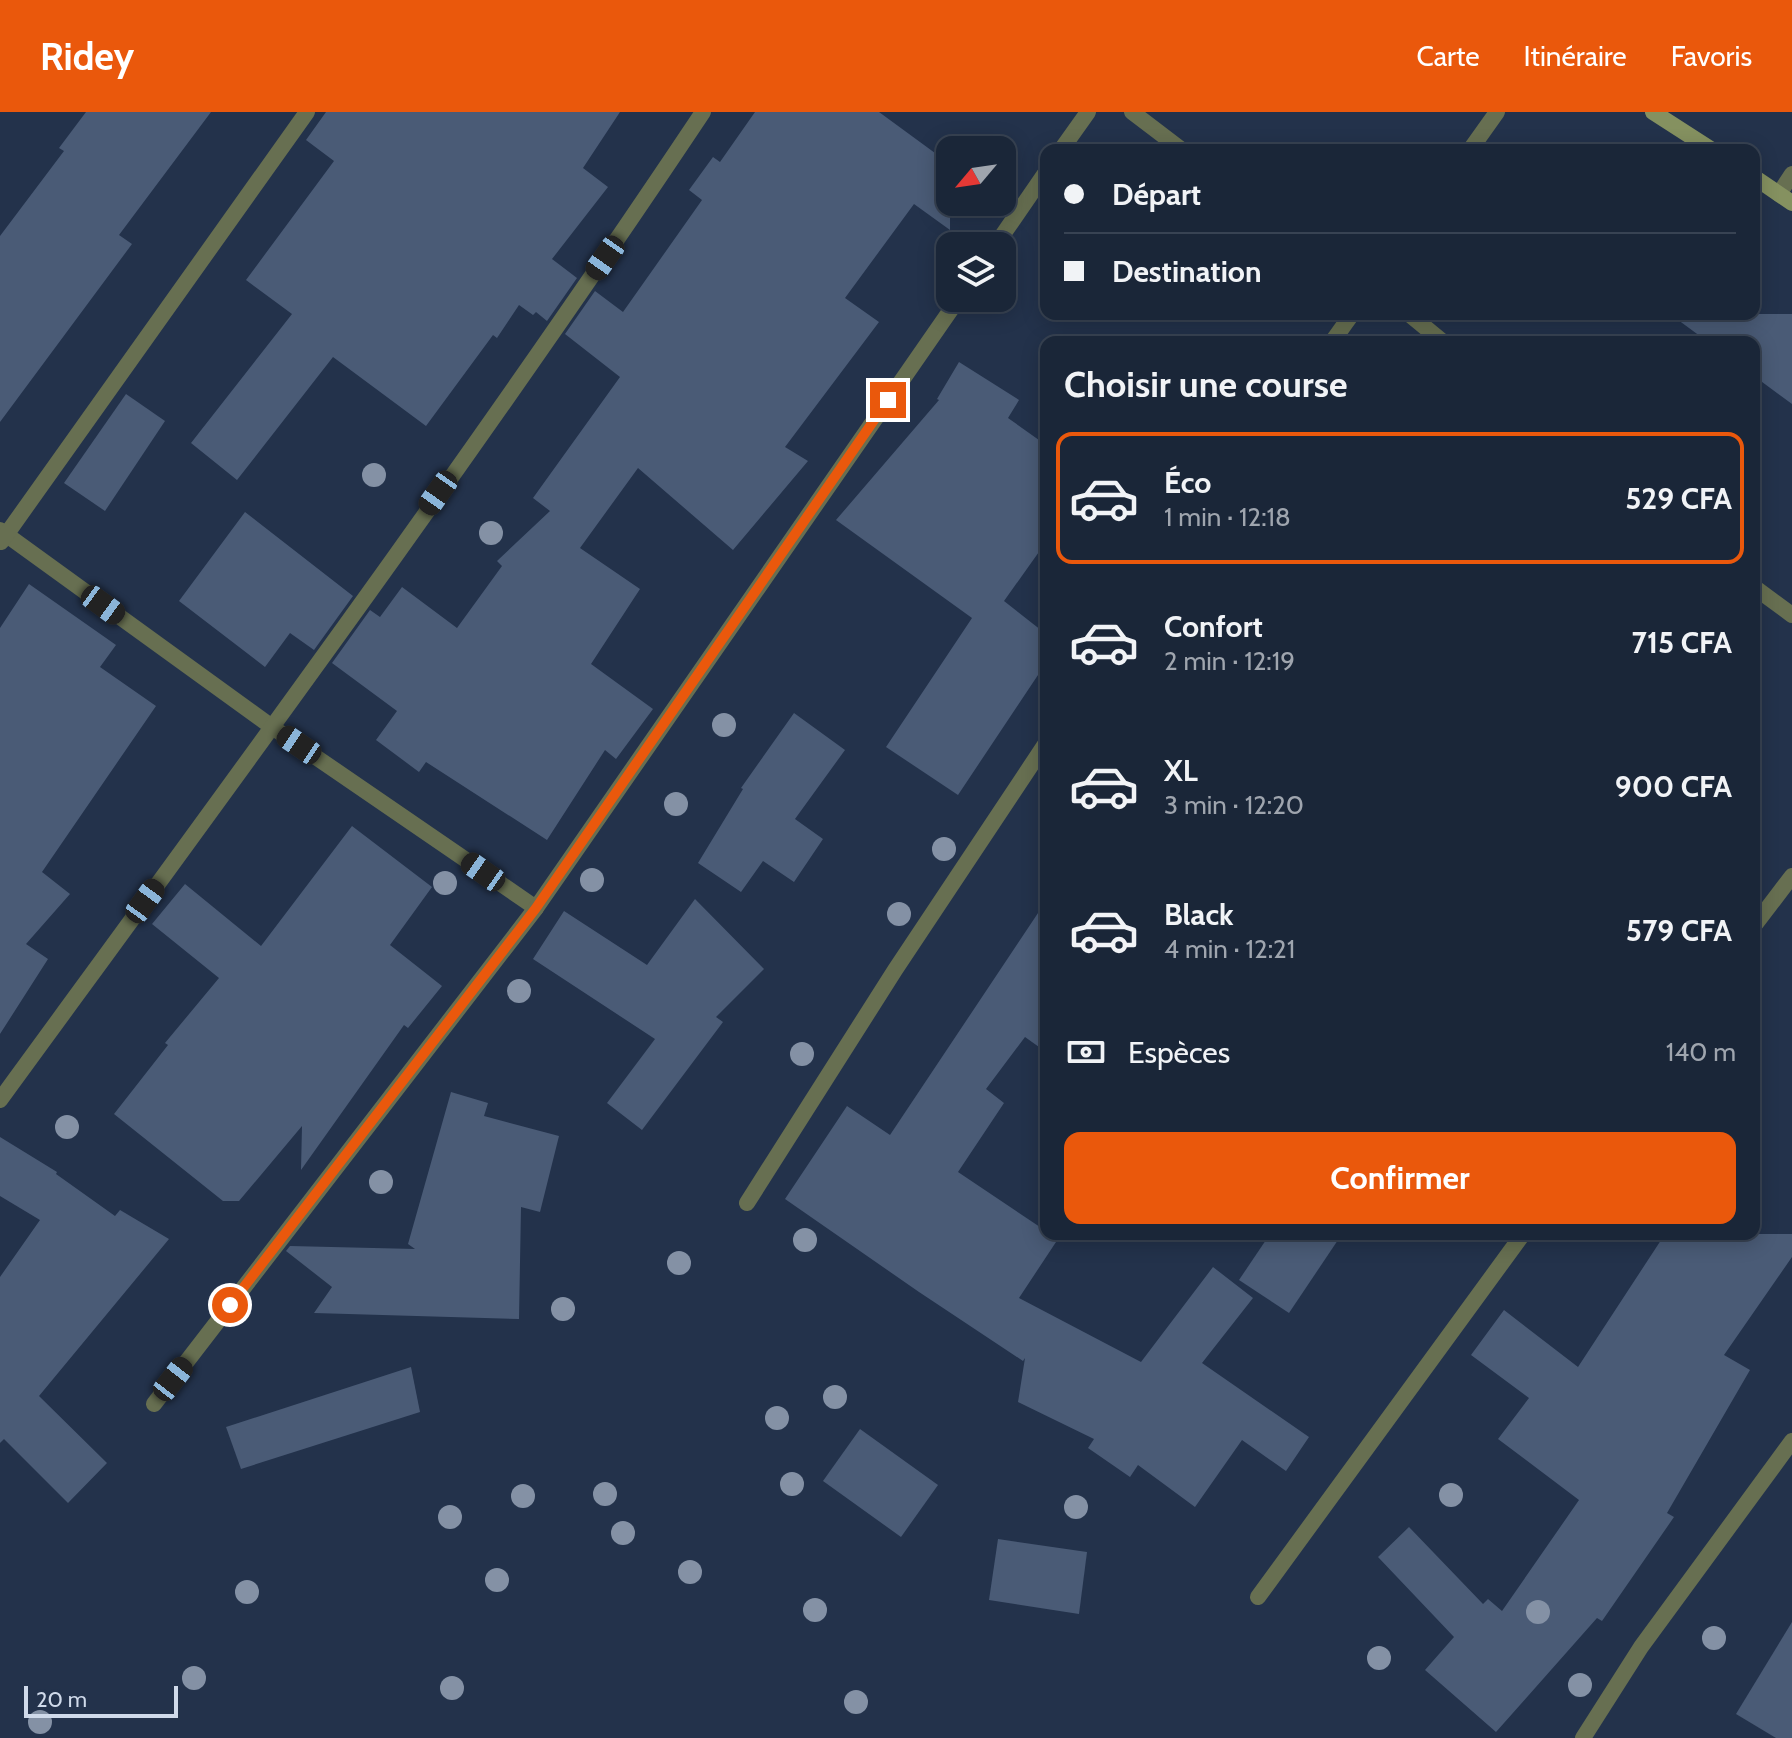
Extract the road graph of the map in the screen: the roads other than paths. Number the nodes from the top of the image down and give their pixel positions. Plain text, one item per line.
1 (307, 112) edge
2 (703, 112) edge
3 (1088, 112) edge
4 (1132, 112) edge
5 (1497, 112) edge
6 (1653, 112) edge
7 (1065, 144) edge
8 (1174, 144) edge
9 (1474, 144) edge
10 (1703, 144) edge
11 (1792, 174) edge
12 (1040, 181) edge
13 (1760, 181) edge
14 (1786, 198) edge
15 (1005, 232) edge
16 (949, 312) edge
17 (1416, 320) edge
18 (1436, 336) edge
19 (2, 536) edge
20 (1760, 591) edge
21 (1792, 615) edge
22 (272, 727) junction
23 (1040, 752) edge
24 (1792, 876) edge
25 (536, 908) junction
26 (1760, 918) edge
27 (0, 1100) edge
28 (747, 1203) dead end
29 (1519, 1240) edge
30 (154, 1404) dead end
31 (1792, 1441) edge
32 (1258, 1597) dead end
33 (1583, 1738) edge

1 - 19 street
2 - 22 street
3 - 7 street
4 - 8 street
5 - 9 street
6 - 10 street
11 - 14 street
12 - 15 street
13 - 14 street
16 - 25 street
17 - 18 street
19 - 22 street
20 - 21 street
22 - 25 street
22 - 27 street
23 - 28 street
24 - 26 street
25 - 30 street
29 - 32 street
31 - 33 street

